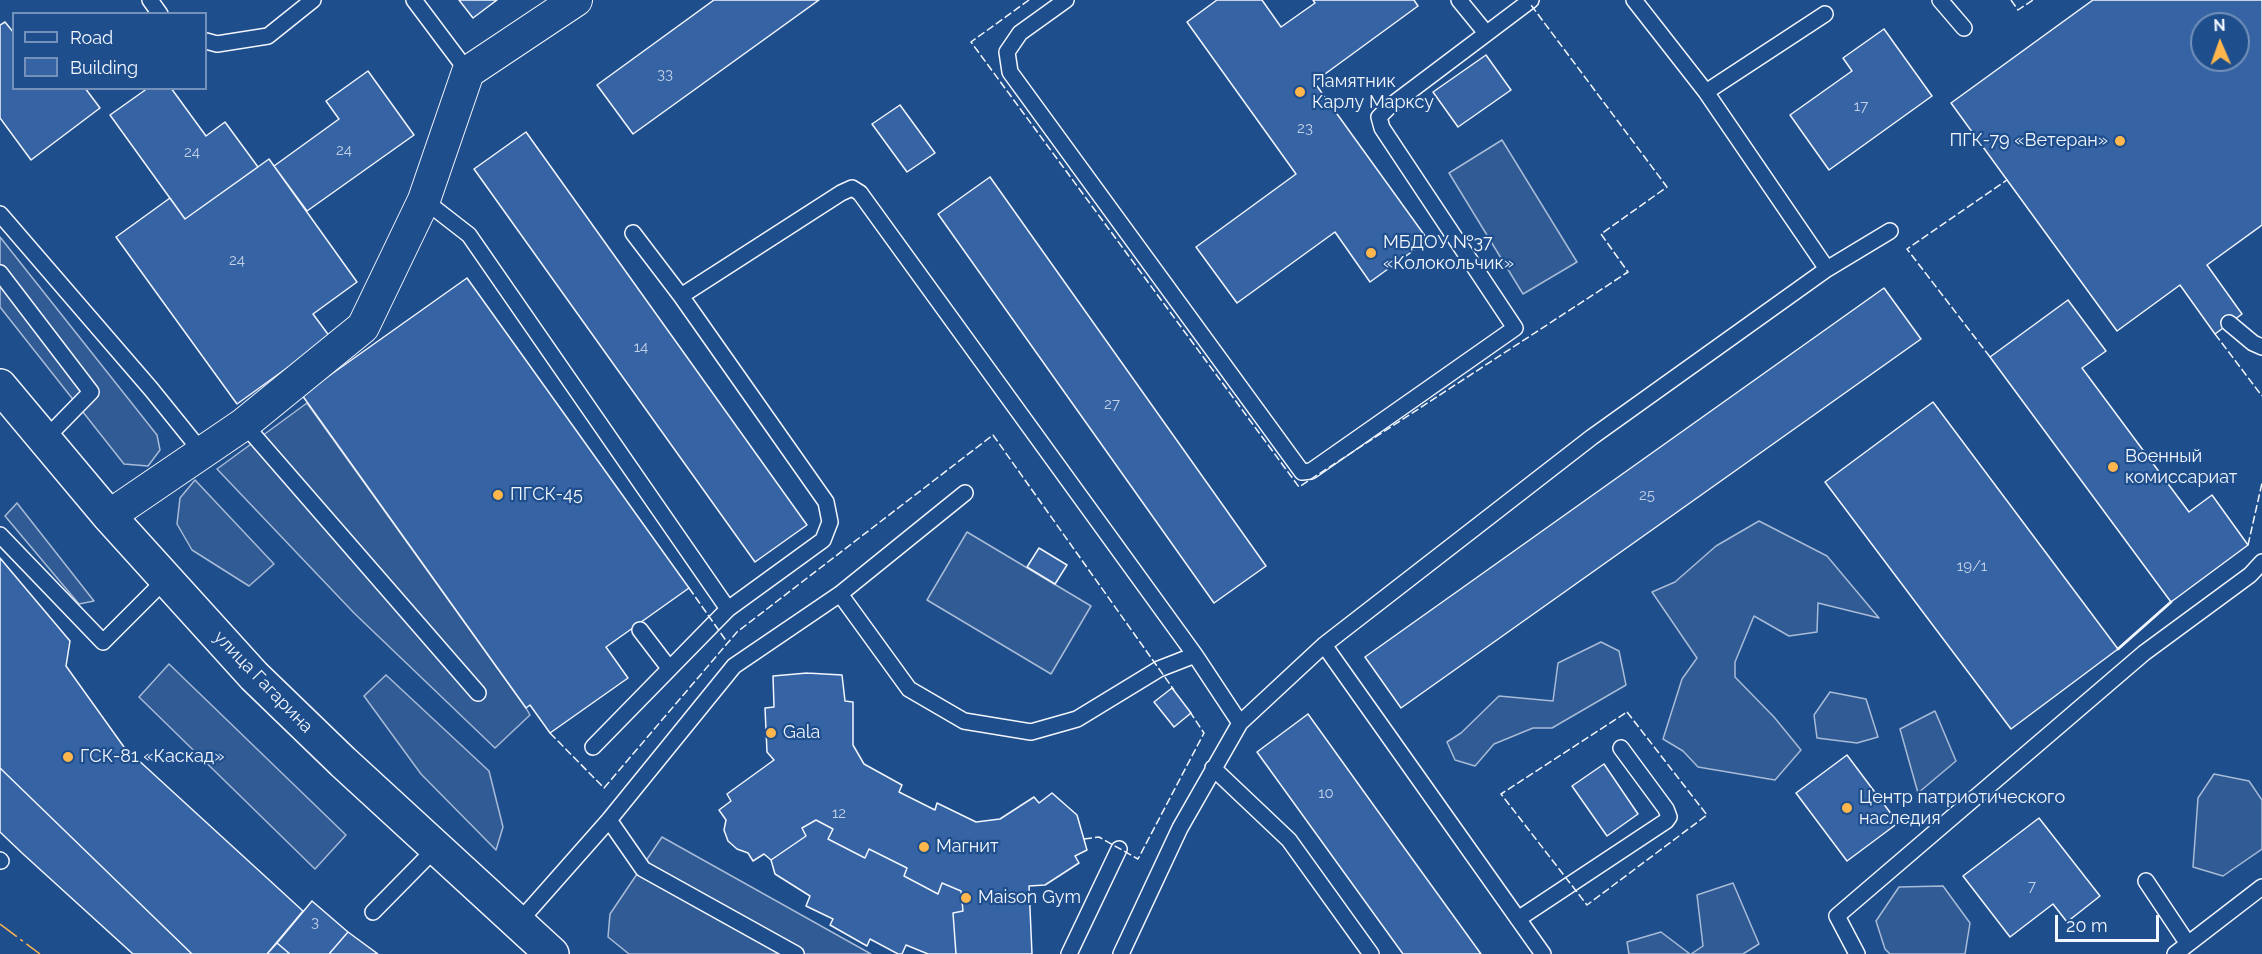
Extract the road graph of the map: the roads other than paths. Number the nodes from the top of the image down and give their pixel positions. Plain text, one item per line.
1 (313, 0) edge
2 (414, 0) edge
3 (576, 0) edge
4 (1066, 0) edge
5 (1459, 0) edge
6 (1531, 0) edge
7 (1940, 0) edge
8 (1636, 1) edge
9 (1825, 14) dead end
10 (1964, 28) dead end
11 (1486, 33) junction
12 (207, 41) edge
13 (468, 72) junction
14 (1706, 92) junction
15 (424, 200) junction
16 (0, 214) edge
17 (1890, 231) dead end
18 (633, 233) dead end
19 (1827, 269) junction
20 (0, 273) edge
21 (681, 296) junction
22 (2229, 323) dead end
23 (2262, 347) edge
24 (0, 386) edge
25 (244, 424) junction
26 (45, 439) junction
27 (201, 451) junction
28 (965, 493) dead end
29 (109, 516) junction
30 (0, 535) edge
31 (2262, 562) edge
32 (166, 579) junction
33 (840, 594) junction
34 (728, 609) junction
35 (640, 630) dead end
36 (1324, 645) junction
37 (1195, 655) junction
38 (669, 668) junction
39 (478, 693) dead end
40 (1240, 723) junction
41 (593, 747) dead end
42 (1621, 747) dead end
43 (1213, 768) junction
44 (609, 820) junction
45 (436, 848) junction
46 (1119, 849) dead end
47 (2146, 881) dead end
48 (2262, 887) edge
49 (373, 912) dead end
50 (1518, 919) junction
51 (518, 923) junction
52 (2188, 944) junction
53 (552, 954) edge
54 (796, 954) edge
55 (1069, 954) edge
56 (1120, 954) edge
57 (1371, 954) edge
58 (1543, 954) edge
59 (1857, 954) edge
60 (2175, 954) edge

1 - 12 lane
2 - 13 lane
3 - 13 street
4 - 11 lane
5 - 11 lane
6 - 11 lane
7 - 10 lane
8 - 14 lane
9 - 14 lane
13 - 15 street
14 - 19 lane
15 - 25 street
15 - 34 lane
16 - 27 lane
17 - 19 lane
18 - 21 lane
19 - 36 lane
20 - 26 lane
21 - 34 lane
21 - 37 lane
22 - 23 lane
24 - 26 main road, улица Гагарина
25 - 27 street
25 - 39 lane
26 - 29 main road, улица Гагарина
27 - 29 street
28 - 33 lane
29 - 32 main road, улица Гагарина
30 - 32 lane
31 - 59 lane
32 - 45 main road, улица Гагарина
33 - 37 lane
33 - 44 lane
34 - 38 lane
35 - 38 lane
36 - 40 lane
36 - 50 lane
37 - 40 lane
38 - 41 lane
40 - 43 lane
42 - 50 lane
43 - 56 lane
43 - 57 lane
44 - 51 lane
44 - 54 lane
45 - 49 lane
45 - 51 main road, улица Гагарина
46 - 55 lane
47 - 52 lane
48 - 52 lane
50 - 58 lane
51 - 53 main road, улица Гагарина
52 - 60 lane

